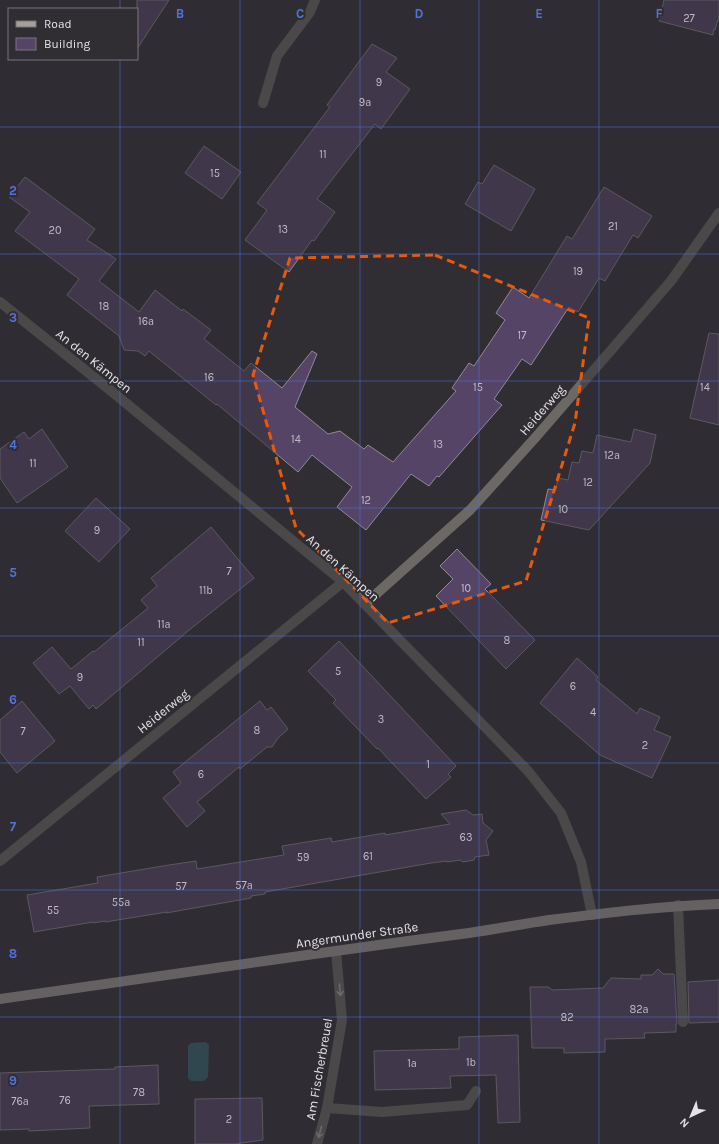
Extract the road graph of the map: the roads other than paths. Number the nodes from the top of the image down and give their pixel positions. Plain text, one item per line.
1 (315, 0) edge
2 (263, 103) dead end
3 (719, 213) edge
4 (0, 302) edge
5 (343, 582) junction
6 (364, 604) junction
7 (0, 861) edge
8 (719, 904) edge
9 (678, 905) junction
10 (592, 915) junction
11 (336, 951) junction
12 (0, 999) edge
13 (682, 1022) dead end
14 (476, 1091) dead end
15 (327, 1108) junction
16 (317, 1144) edge

1 - 2 street
3 - 6 street, Heiderweg
4 - 5 street, An den Kämpen
5 - 6 street, An den Kämpen
5 - 7 street, Heiderweg
6 - 10 street, An den Kämpen
8 - 9 main road, Angermunder Straße
9 - 10 main road, Angermunder Straße
9 - 13 street
10 - 11 main road, Angermunder Straße
11 - 12 main road, Angermunder Straße
11 -> 15 street, Am Fischerbreuel
14 - 15 street
15 -> 16 street, Am Fischerbreuel

